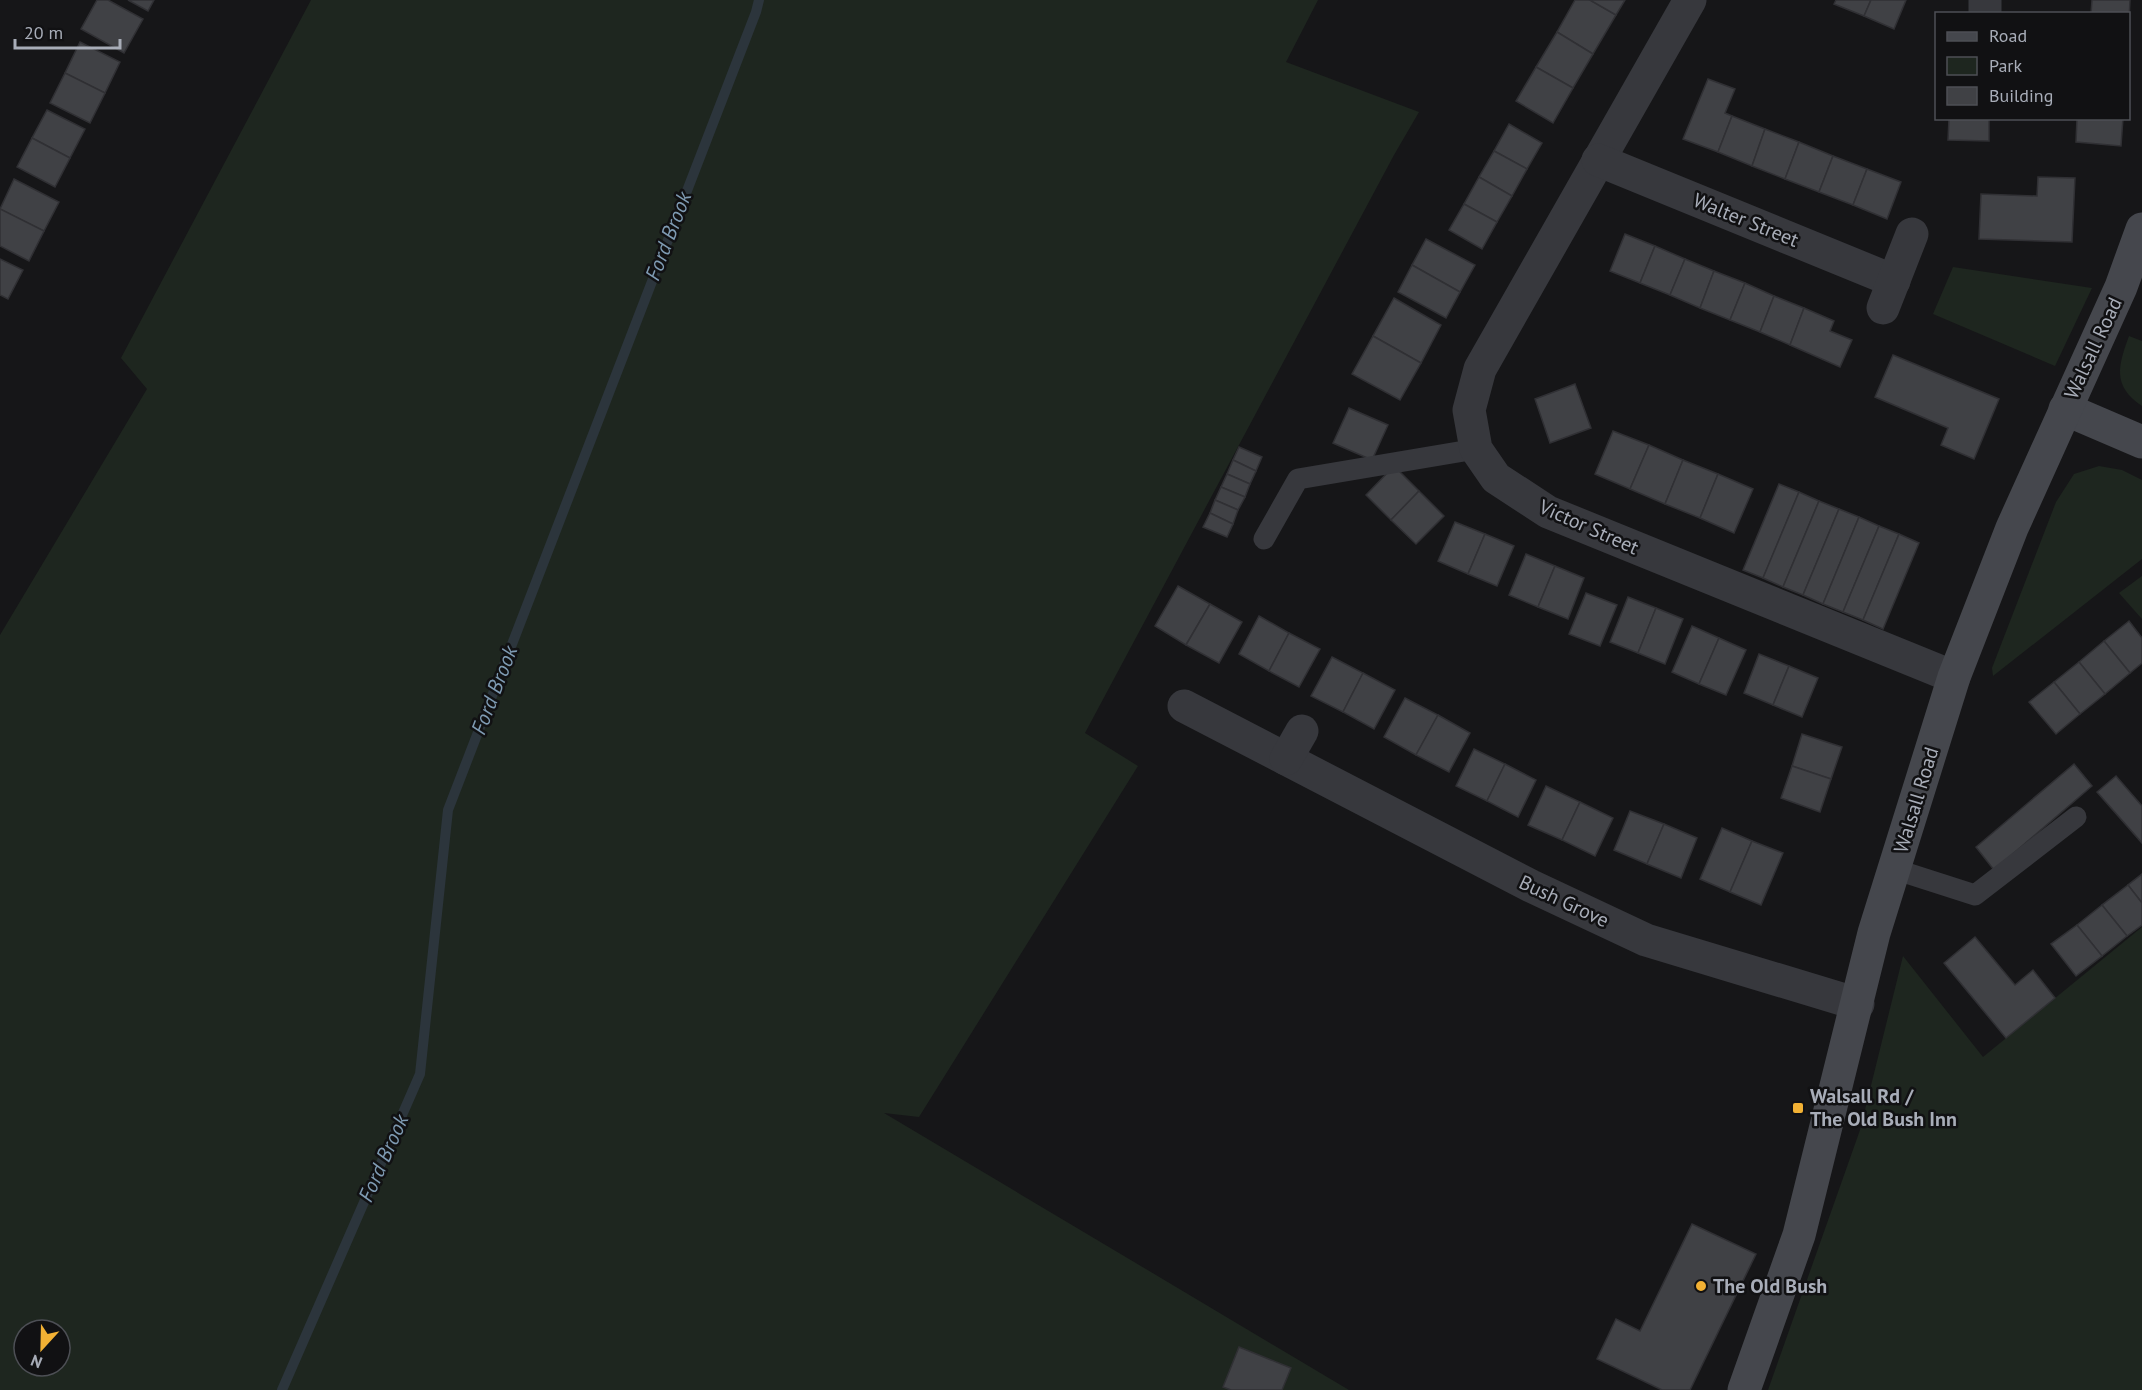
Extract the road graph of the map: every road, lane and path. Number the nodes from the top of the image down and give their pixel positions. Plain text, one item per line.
1 (1690, 0) edge
2 (1598, 160) junction
3 (2142, 229) edge
4 (1912, 234) dead end
5 (2065, 409) junction
6 (2142, 442) edge
7 (1476, 449) junction
8 (1264, 539) dead end
9 (1954, 677) junction
10 (1184, 706) dead end
11 (1302, 731) dead end
12 (1286, 759) junction
13 (2076, 817) dead end
14 (1894, 869) junction
15 (1858, 1004) junction
16 (1744, 1390) edge

1 - 2 street, Victor Street
2 - 4 street, Walter Street
2 - 7 street, Victor Street
3 - 5 main road, Walsall Road
5 - 6 main road
5 - 9 main road, Walsall Road
7 - 8 lane
7 - 9 street, Victor Street
9 - 14 main road, Walsall Road
10 - 12 street, Bush Grove
11 - 12 street
12 - 15 street, Bush Grove
13 - 14 lane
14 - 15 main road, Walsall Road
15 - 16 main road, Walsall Road

